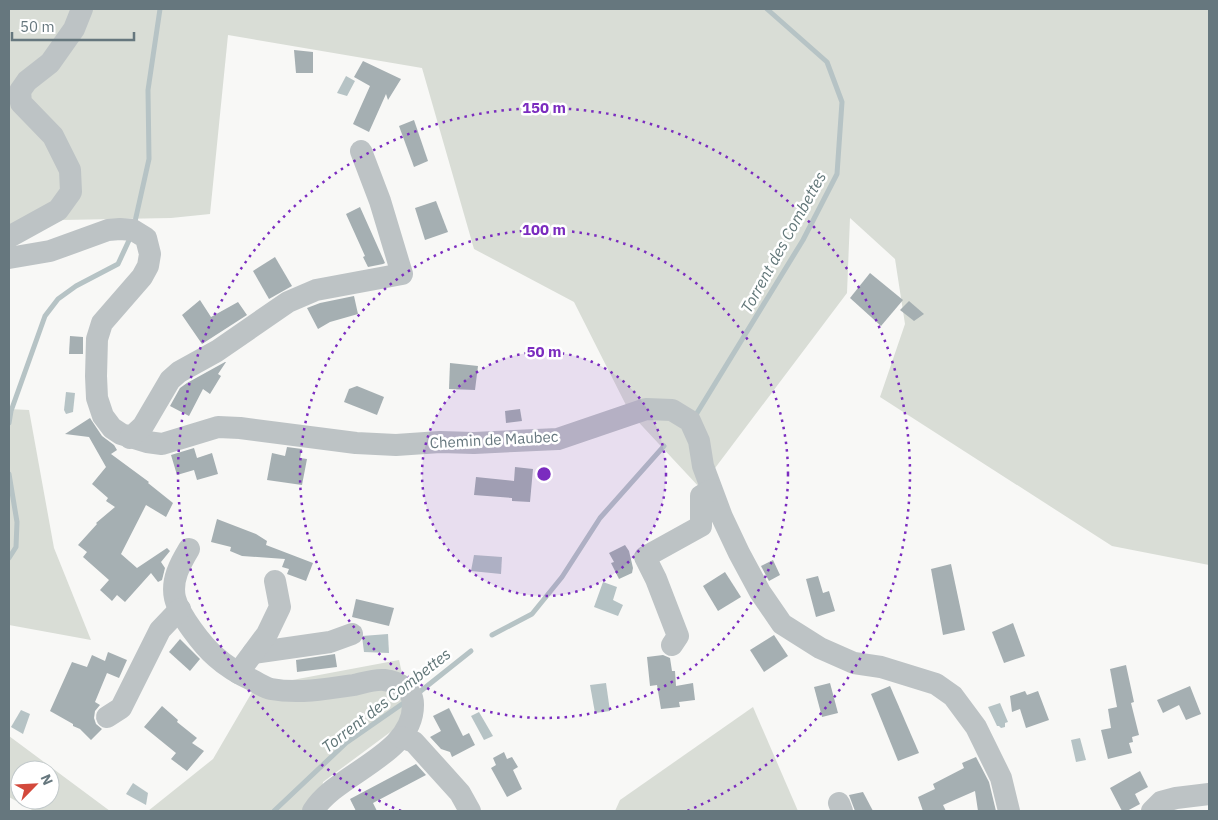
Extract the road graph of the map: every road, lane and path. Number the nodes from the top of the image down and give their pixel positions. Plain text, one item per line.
1 (82, 9) edge
2 (15, 98) edge
3 (361, 151) dead end
4 (9, 237) edge
5 (9, 258) edge
6 (130, 438) junction
7 (711, 490) junction
8 (189, 549) dead end
9 (275, 581) dead end
10 (180, 609) junction
11 (352, 634) dead end
12 (672, 645) dead end
13 (253, 653) junction
14 (238, 673) junction
15 (107, 717) dead end
16 (401, 737) junction
17 (1209, 794) edge
18 (313, 811) edge
19 (470, 811) edge
20 (1009, 811) edge
21 (1152, 811) edge

1 - 2 street
2 - 4 street
3 - 6 street
5 - 6 street, Chemin de Maubec
6 - 7 street, Chemin de Maubec
7 - 12 street
7 - 20 street, Chemin de Maubec
8 - 10 street
9 - 13 street
10 - 14 street
10 - 15 street
11 - 13 street
13 - 14 street
14 - 16 street
16 - 18 street
16 - 19 street
17 - 21 street

